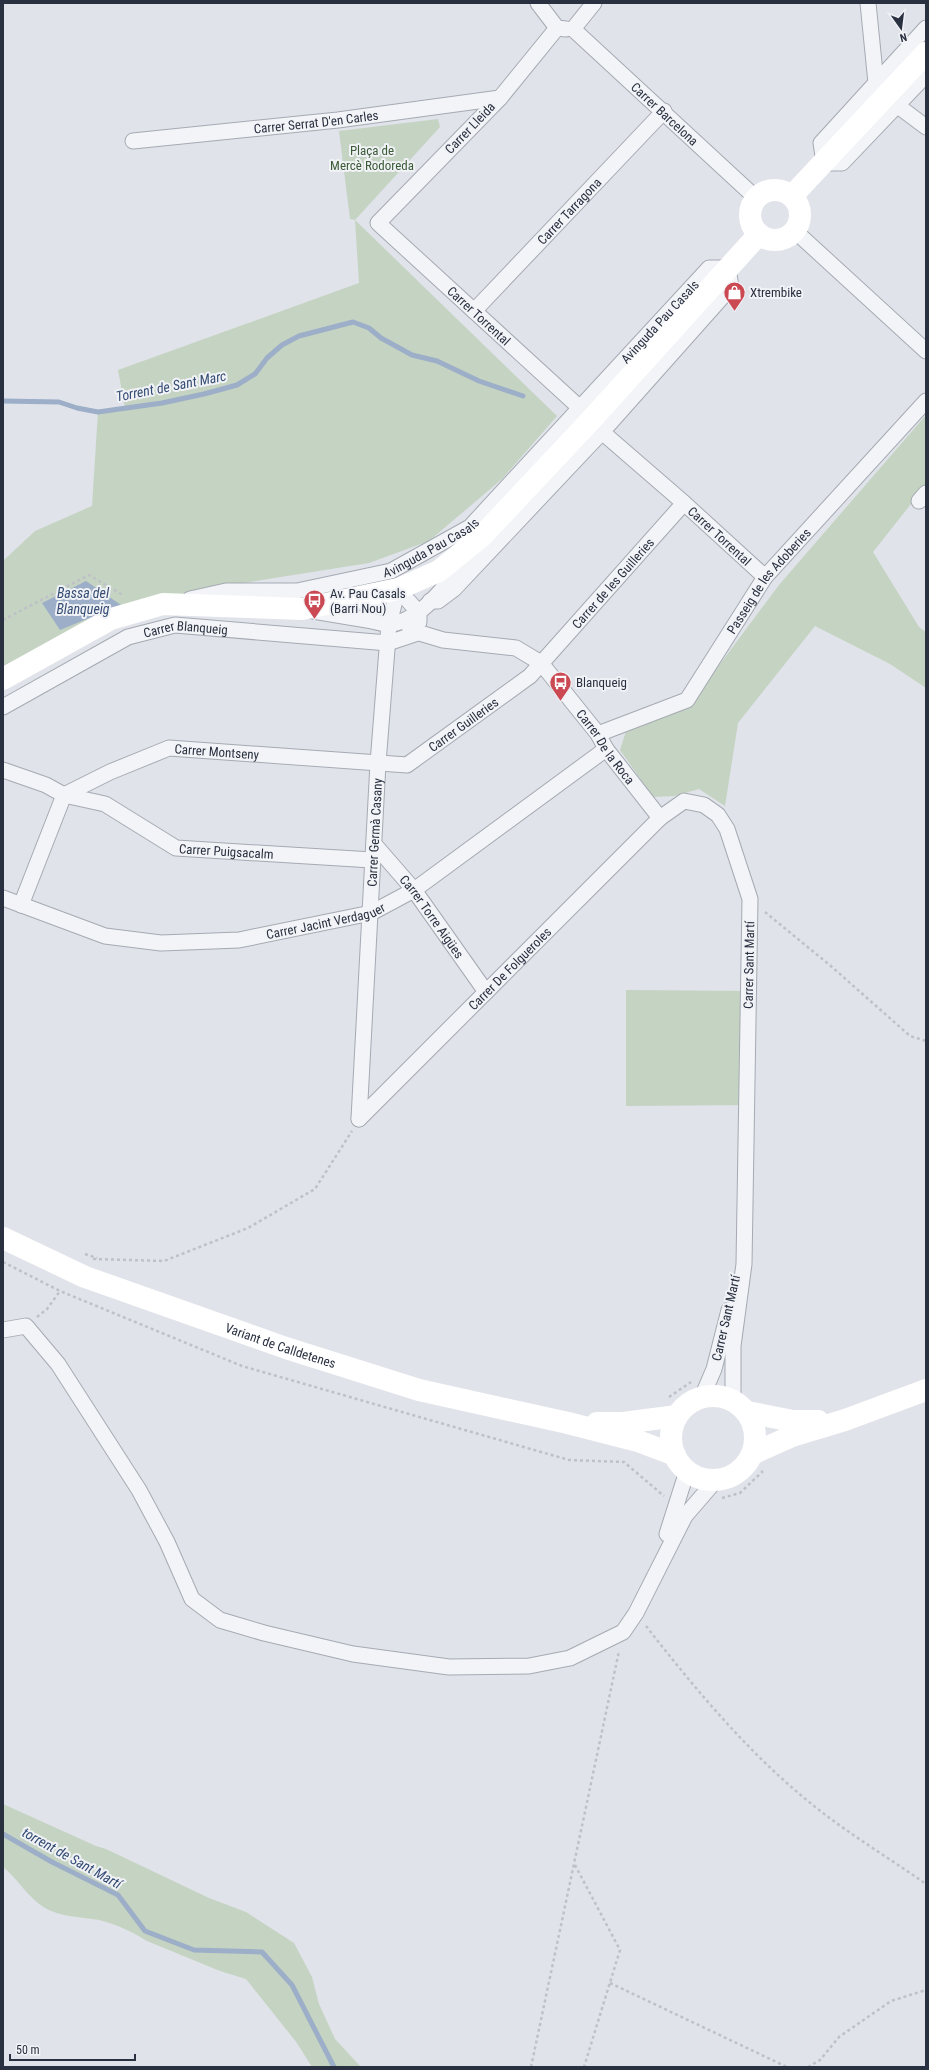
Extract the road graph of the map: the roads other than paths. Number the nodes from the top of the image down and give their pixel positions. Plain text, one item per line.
1 (538, 3) edge
2 (594, 3) edge
3 (868, 3) edge
4 (557, 28) junction
5 (926, 28) edge
6 (573, 29) junction
7 (926, 53) edge
8 (926, 75) edge
9 (876, 83) junction
10 (500, 98) junction
11 (898, 106) junction
12 (664, 111) junction
13 (926, 127) edge
14 (133, 141) dead end
15 (824, 163) junction
16 (792, 196) junction
17 (756, 198) junction
18 (378, 223) joint
19 (795, 231) junction
20 (758, 234) junction
21 (728, 268) junction
22 (474, 311) junction
23 (926, 351) edge
24 (926, 401) edge
25 (580, 408) junction
26 (602, 432) junction
27 (684, 503) junction
28 (482, 536) junction
29 (765, 577) junction
30 (398, 589) junction
31 (430, 600) junction
32 (163, 604) junction
33 (302, 609) junction
34 (419, 612) junction
35 (389, 624) junction
36 (418, 633) junction
37 (388, 642) junction
38 (541, 663) junction
39 (3, 679) edge
40 (3, 707) edge
41 (598, 734) junction
42 (606, 749) junction
43 (378, 763) junction
44 (3, 770) edge
45 (64, 795) junction
46 (660, 818) junction
47 (374, 844) junction
48 (372, 860) junction
49 (414, 890) junction
50 (3, 898) edge
51 (21, 904) junction
52 (371, 913) junction
53 (486, 992) junction
54 (360, 1119) joint
55 (746, 1188) junction
56 (3, 1238) edge
57 (3, 1330) edge
58 (926, 1390) edge
59 (702, 1397) junction
60 (740, 1406) junction
61 (677, 1416) junction
62 (845, 1420) junction
63 (568, 1423) junction
64 (758, 1462) junction
65 (681, 1463) junction
66 (715, 1490) junction
67 (640, 1617) junction

1 - 4 street
2 - 6 street
3 - 9 street
4 - 6 street
4 - 10 street, Carrer Lleida
5 - 9 street
6 - 12 street, Carrer Barcelona
7 - 15 street
8 - 11 street
9 - 15 street
10 - 14 street, Carrer Serrat D'en Carles
10 - 18 street, Carrer Lleida
11 - 13 street
11 - 15 street
12 - 17 street, Carrer Barcelona
12 - 22 street, Carrer Tarragona
15 - 16 street
16 - 17 street
16 - 19 street
17 - 20 street
18 - 22 street, Carrer Torrental
19 - 20 street
19 - 23 street
20 - 21 street, Avinguda Pau Casals
21 - 25 street, Avinguda Pau Casals
21 - 26 street, Avinguda Pau Casals
21 - 28 street, Avinguda Pau Casals
22 - 25 street, Carrer Torrental
24 - 29 street, Passeig de les Adoberies
25 - 32 street, Avinguda Pau Casals
26 - 27 street, Carrer Torrental
26 - 31 street, Avinguda Pau Casals
27 - 29 street, Carrer Torrental
27 - 38 street, Carrer de les Guilleries
28 - 30 street, Avinguda Pau Casals
28 - 31 street, Avinguda Pau Casals
29 - 41 street, Passeig de les Adoberies
30 - 33 street, Avinguda Pau Casals
30 - 34 street, Avinguda Pau Casals
30 - 35 street, Avinguda Pau Casals
31 - 34 street, Avinguda Pau Casals
32 - 33 street, Avinguda Pau Casals
32 - 39 street
33 - 35 street, Avinguda Pau Casals
34 - 35 street, Avinguda Pau Casals
34 - 36 street
35 - 36 street, Carrer De la Roca
35 - 37 street, Avinguda Pau Casals
36 - 37 street
36 - 38 street, Carrer De la Roca
37 - 40 street, Carrer Blanqueig
37 - 43 street, Carrer Germà Casany
38 - 41 street, Carrer De la Roca
38 - 43 street, Carrer Guilleries
41 - 42 street, Carrer De la Roca
42 - 46 street, Carrer De la Roca
42 - 49 street, Carrer Jacint Verdaguer
43 - 45 street, Carrer Montseny
43 - 47 street, Carrer Germà Casany
44 - 45 street, Carrer Puigsacalm
45 - 48 street, Carrer Puigsacalm
45 - 51 street
46 - 53 street, Carrer De Folgueroles
46 - 55 street, Carrer Sant Martí
47 - 48 street, Carrer Germà Casany
47 - 49 street, Carrer Torre Aigües
48 - 52 street, Carrer Germà Casany
49 - 52 street, Carrer Jacint Verdaguer
49 - 53 street, Carrer Torre Aigües
50 - 51 street, Carrer Jacint Verdaguer
51 - 52 street, Carrer Jacint Verdaguer
52 - 54 street, Carrer Germà Casany
53 - 54 street, Carrer De Folgueroles
55 - 59 street, Carrer Sant Martí
55 - 60 street, Carrer Sant Martí
56 - 63 street, Variant de Calldetenes
57 - 67 street
58 - 62 street
59 - 60 street
59 - 61 street
60 - 62 street
60 - 64 street
61 - 63 street, Variant de Calldetenes
61 - 65 street
62 - 64 street
63 - 65 street, Variant de Calldetenes
64 - 66 street
65 - 66 street
65 - 67 street
66 - 67 street

